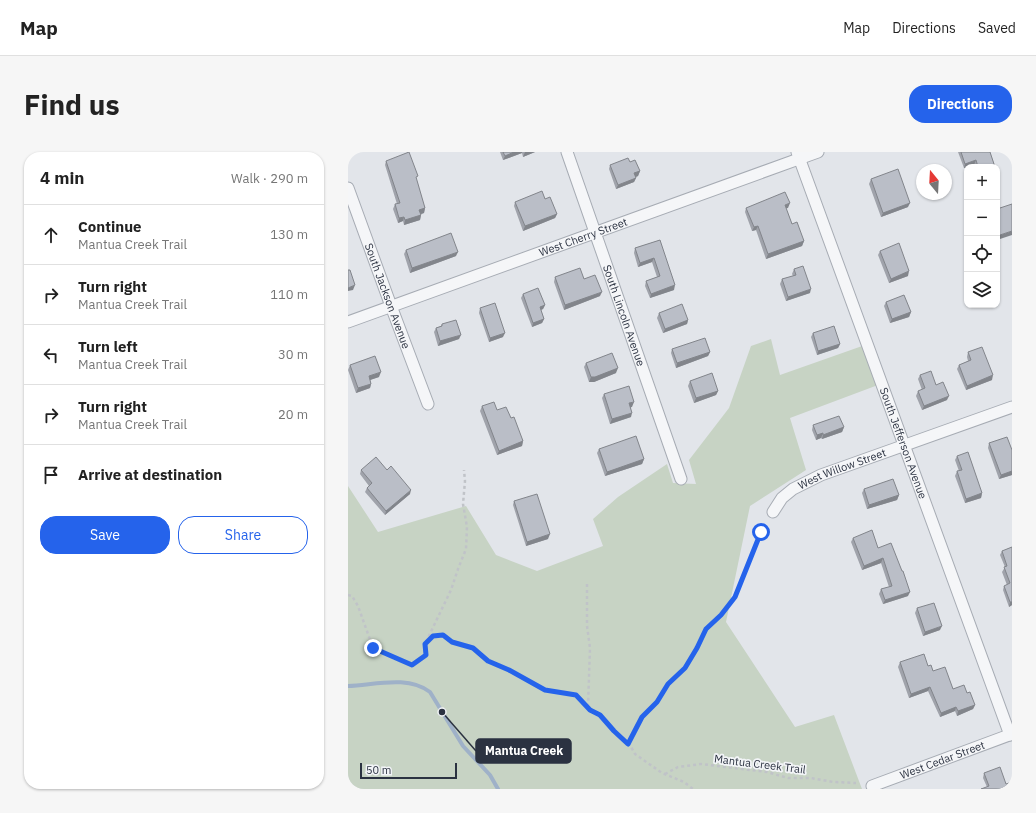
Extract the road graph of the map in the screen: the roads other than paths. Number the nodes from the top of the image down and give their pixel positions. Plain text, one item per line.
1 (567, 152) edge
2 (818, 152) edge
3 (798, 155) edge
4 (348, 188) edge
5 (596, 232) junction
6 (391, 306) junction
7 (348, 322) edge
8 (428, 404) dead end
9 (1012, 407) edge
10 (904, 445) junction
11 (682, 479) dead end
12 (773, 512) dead end
13 (1011, 734) edge
14 (872, 786) dead end

1 - 5 street, South Lincoln Avenue
2 - 3 street, West Cherry Street
3 - 5 street, West Cherry Street
3 - 10 street, South Jefferson Avenue
4 - 6 street, South Jackson Avenue
5 - 6 street, West Cherry Street
5 - 11 street, South Lincoln Avenue
6 - 7 street, West Cherry Street
6 - 8 street, South Jackson Avenue
9 - 10 street, West Willow Street
10 - 12 street, West Willow Street
10 - 13 street, South Jefferson Avenue
13 - 14 street, West Cedar Street

